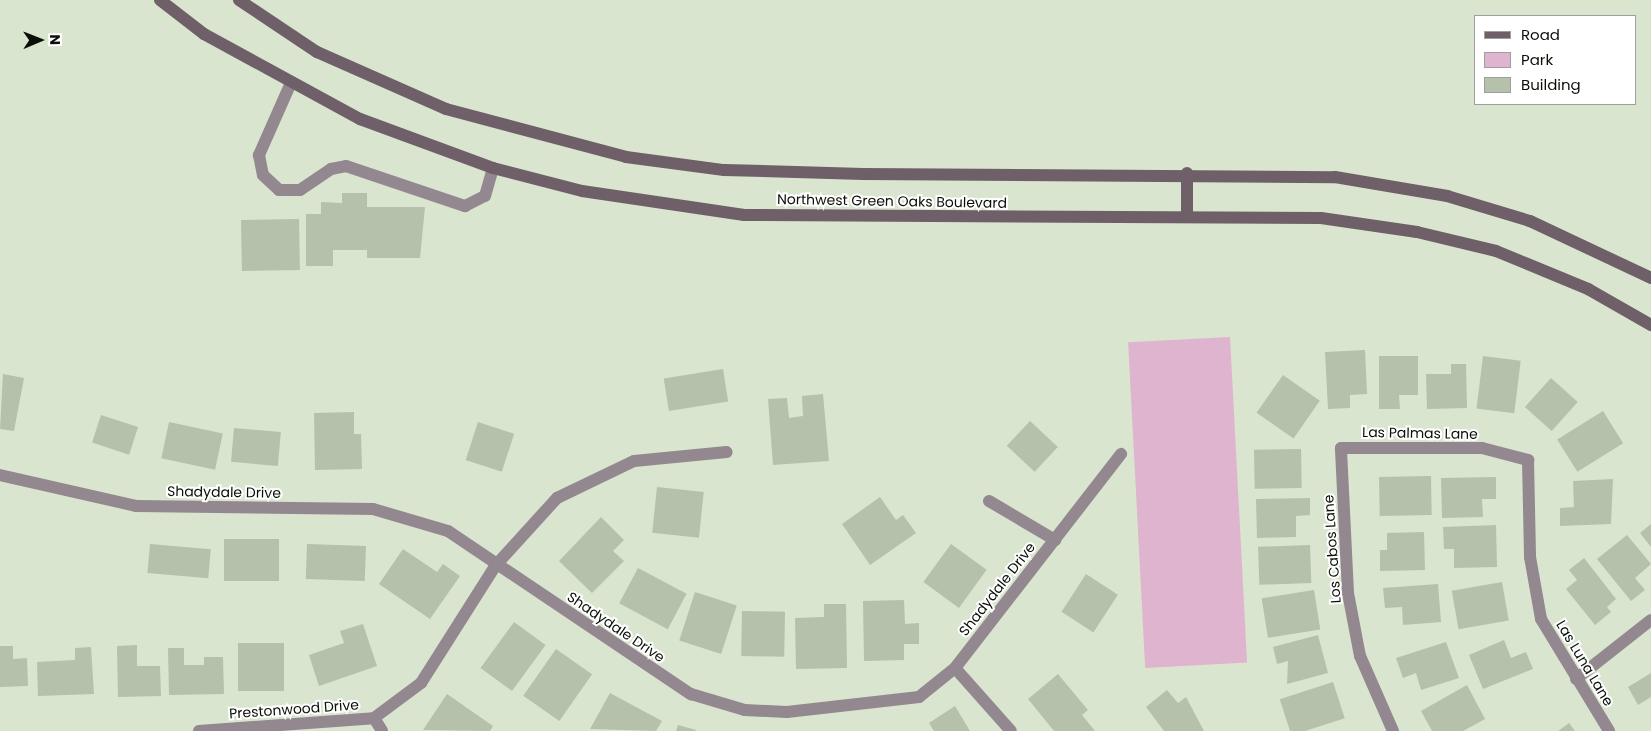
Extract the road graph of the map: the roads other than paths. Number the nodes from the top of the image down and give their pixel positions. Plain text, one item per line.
1 (160, 0) edge
2 (239, 0) edge
3 (290, 85) junction
4 (493, 168) junction
5 (1187, 173) junction
6 (1187, 217) junction
7 (1651, 278) edge
8 (1651, 325) edge
9 (1341, 448) joint
10 (727, 452) dead end
11 (1121, 454) dead end
12 (1528, 460) joint
13 (0, 475) edge
14 (989, 501) dead end
15 (1055, 540) junction
16 (496, 565) junction
17 (1651, 620) edge
18 (955, 668) junction
19 (1576, 679) junction
20 (374, 718) junction
21 (199, 731) edge
22 (382, 731) edge
23 (1011, 731) edge
24 (1393, 731) edge
25 (1609, 731) edge

1 - 3 main road, Northwest Green Oaks Boulevard
2 - 5 main road, Northwest Green Oaks Boulevard
3 - 4 main road, Northwest Green Oaks Boulevard
3 - 4 street
4 - 6 main road, Northwest Green Oaks Boulevard
5 - 6 main road
5 - 7 main road, Northwest Green Oaks Boulevard
6 - 8 main road, Northwest Green Oaks Boulevard
9 - 12 street, Las Palmas Lane
9 - 24 street, Los Cabos Lane
10 - 16 street, Prestonwood Drive
11 - 15 street, Shadydale Drive
12 - 19 street, Las Luna Lane
13 - 16 street, Shadydale Drive
14 - 15 street
15 - 18 street, Shadydale Drive
16 - 18 street, Shadydale Drive
16 - 20 street, Prestonwood Drive
17 - 19 street
18 - 23 street
19 - 25 street, Las Luna Lane
20 - 21 street, Prestonwood Drive
20 - 22 street

